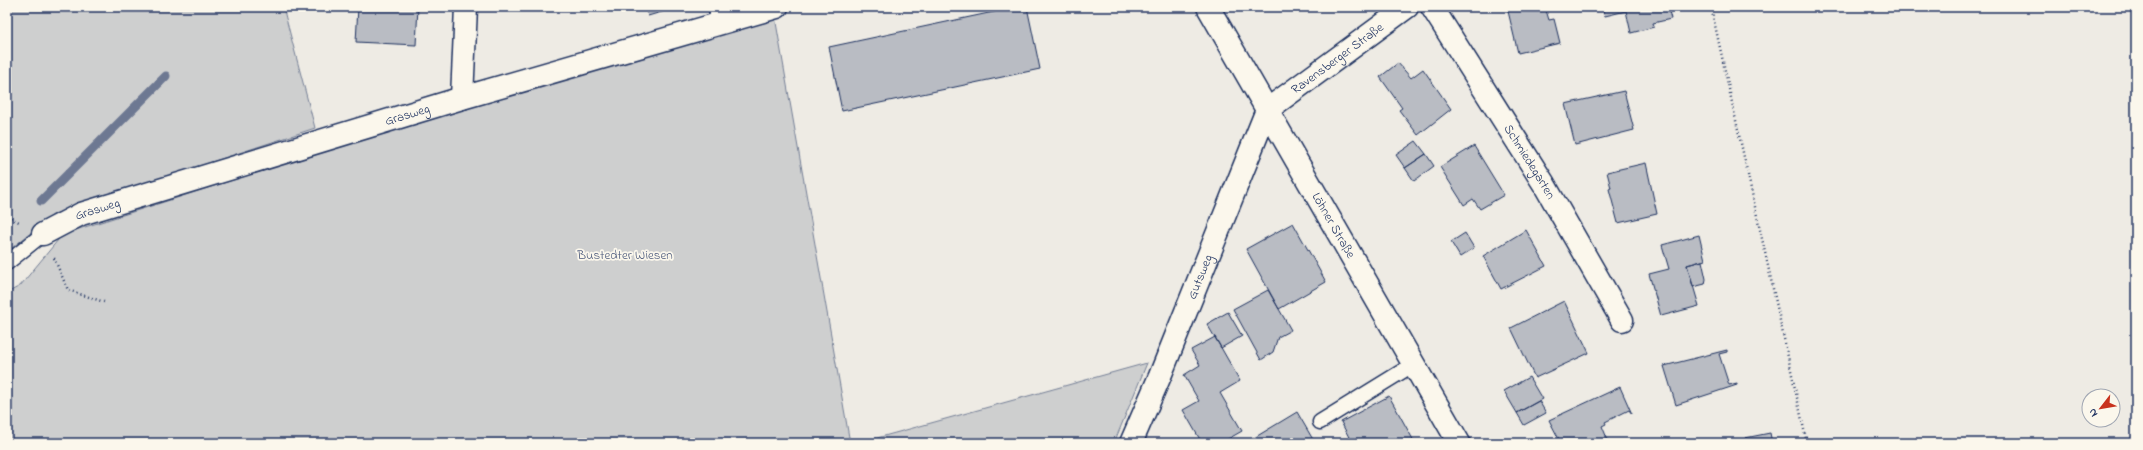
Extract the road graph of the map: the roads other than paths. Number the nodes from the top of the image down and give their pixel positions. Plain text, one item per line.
1 (466, 7) edge
2 (777, 7) edge
3 (1208, 7) edge
4 (1407, 7) edge
5 (1432, 7) edge
6 (717, 16) edge
7 (462, 98) junction
8 (1267, 110) junction
9 (43, 234) joint
10 (7, 263) edge
11 (1622, 320) dead end
12 (1414, 364) junction
13 (1320, 422) dead end
14 (1131, 443) edge
15 (1459, 443) edge

1 - 7 street
2 - 6 street, Grasweg
3 - 8 street, Löhner Straße
4 - 8 street, Ravensberger Straße
5 - 11 street, Schmiedegarten
6 - 7 street, Grasweg
7 - 9 street, Grasweg
8 - 12 street, Löhner Straße
8 - 14 street, Gutsweg
9 - 10 lane
12 - 13 lane
12 - 15 street, Löhner Straße

